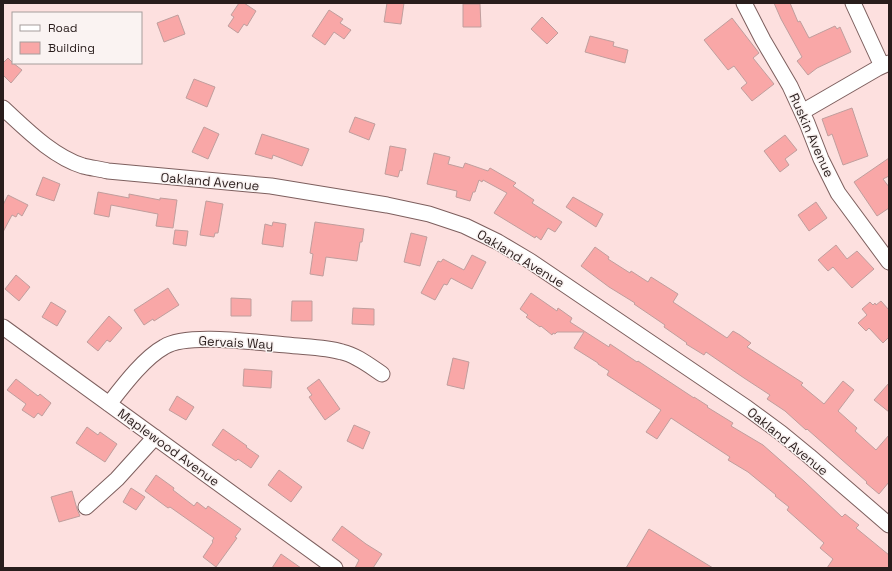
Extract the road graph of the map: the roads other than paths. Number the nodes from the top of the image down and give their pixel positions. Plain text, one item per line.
1 (744, 3) edge
2 (853, 3) edge
3 (885, 64) edge
4 (3, 108) edge
5 (802, 112) junction
6 (889, 262) edge
7 (3, 327) edge
8 (382, 374) dead end
9 (109, 404) junction
10 (155, 437) junction
11 (86, 507) dead end
12 (889, 526) edge
13 (335, 568) edge

1 - 5 street, Ruskin Avenue
2 - 3 street
3 - 5 street
4 - 12 street, Oakland Avenue
5 - 6 street, Ruskin Avenue
7 - 9 street, Maplewood Avenue
8 - 9 street, Gervais Way
9 - 10 street, Maplewood Avenue
10 - 11 street
10 - 13 street, Maplewood Avenue

